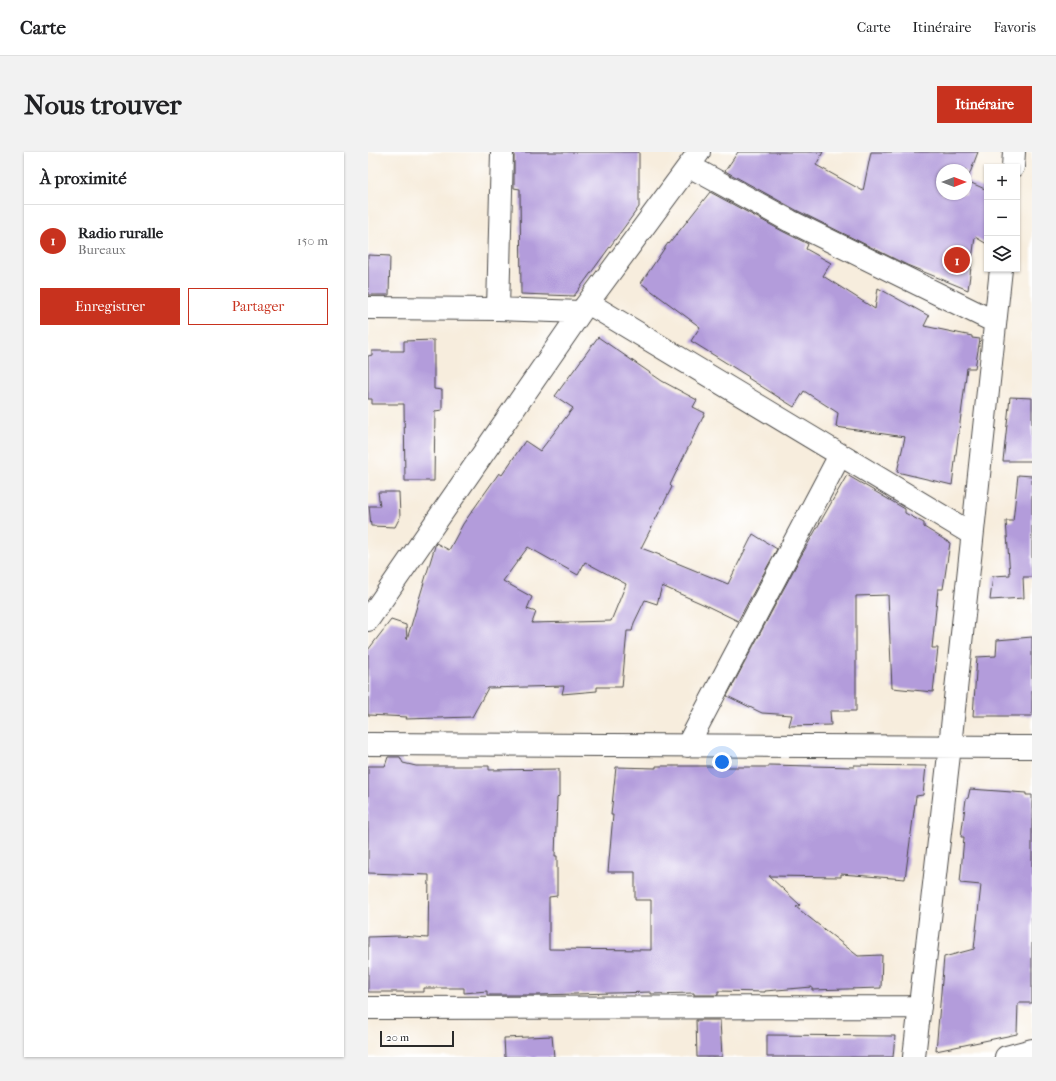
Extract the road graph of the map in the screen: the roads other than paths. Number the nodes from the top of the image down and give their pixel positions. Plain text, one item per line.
1 (502, 152) edge
2 (1014, 152) edge
3 (694, 159) edge
4 (1012, 164) edge
5 (1001, 272) edge
6 (368, 308) edge
7 (585, 308) junction
8 (498, 309) junction
9 (995, 322) junction
10 (840, 455) junction
11 (972, 534) junction
12 (368, 620) edge
13 (368, 744) edge
14 (687, 746) junction
15 (950, 746) junction
16 (1032, 747) edge
17 (920, 1007) junction
18 (368, 1008) edge
19 (1032, 1050) edge
20 (914, 1057) edge
21 (1006, 1057) edge

1 - 8 street
2 - 4 street
3 - 7 street
3 - 9 street
5 - 9 street
6 - 8 street
7 - 8 street
7 - 10 street
7 - 12 street
9 - 11 street
10 - 11 street
10 - 14 street
11 - 15 street
13 - 14 street
14 - 15 street
15 - 16 street
15 - 17 street
17 - 18 street
17 - 20 street
19 - 21 street

